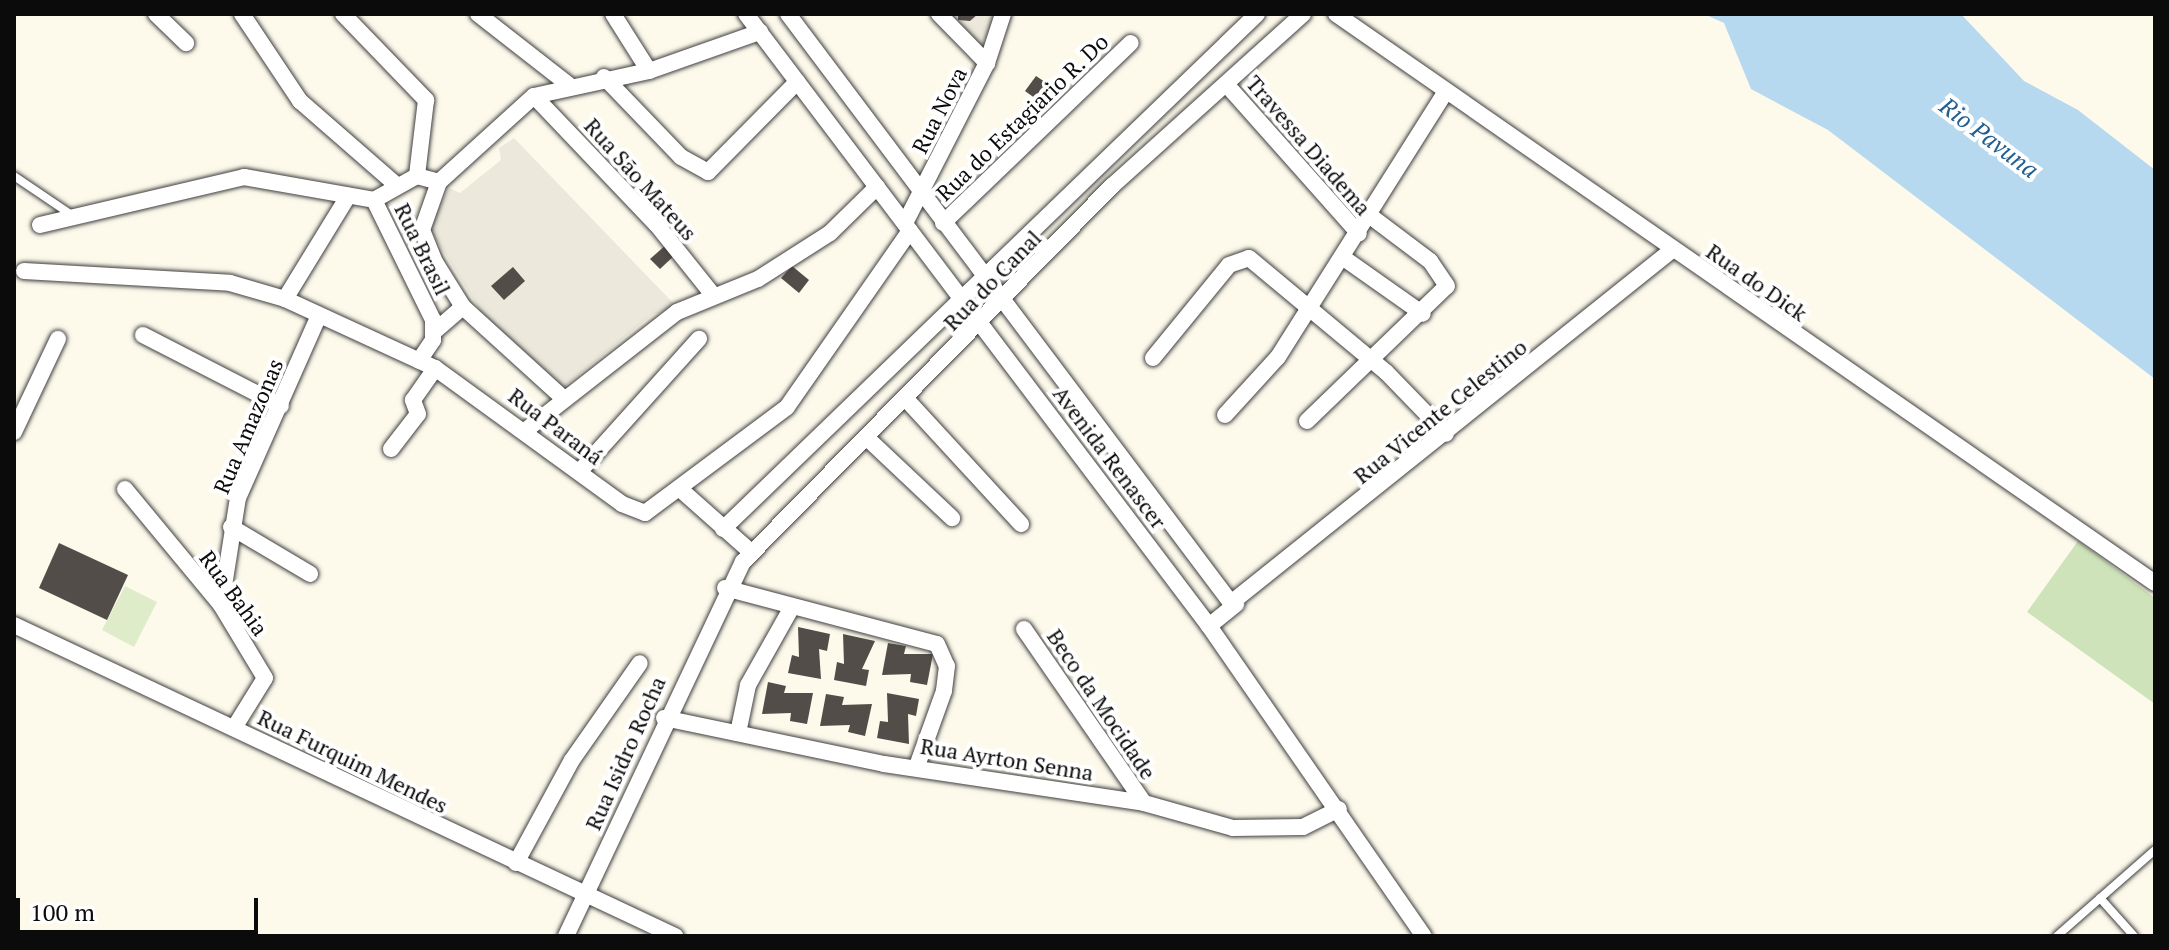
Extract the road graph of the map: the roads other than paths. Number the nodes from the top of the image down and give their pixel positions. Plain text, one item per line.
1 (156, 14) edge
2 (242, 14) edge
3 (343, 14) edge
4 (478, 14) edge
5 (613, 14) edge
6 (746, 14) edge
7 (788, 14) edge
8 (939, 14) edge
9 (1003, 14) edge
10 (1257, 14) edge
11 (1303, 14) edge
12 (1336, 14) edge
13 (760, 32) junction
14 (186, 43) dead end
15 (1131, 43) dead end
16 (987, 63) junction
17 (649, 71) junction
18 (604, 77) junction
19 (797, 82) junction
20 (1226, 84) junction
21 (569, 85) junction
22 (1445, 93) junction
23 (534, 96) junction
24 (14, 176) edge
25 (417, 176) junction
26 (439, 182) junction
27 (395, 184) junction
28 (877, 187) junction
29 (921, 193) junction
30 (348, 196) junction
31 (374, 200) junction
32 (1369, 215) junction
33 (75, 217) junction
34 (943, 223) junction
35 (40, 225) dead end
36 (908, 227) junction
37 (1359, 234) junction
38 (1672, 250) junction
39 (1345, 259) junction
40 (24, 271) dead end
41 (985, 277) junction
42 (713, 295) junction
43 (962, 298) junction
44 (285, 299) junction
45 (1004, 301) junction
46 (1308, 306) junction
47 (463, 307) junction
48 (1423, 314) junction
49 (319, 315) junction
50 (982, 324) junction
51 (435, 331) junction
52 (143, 335) dead end
53 (58, 339) dead end
54 (699, 339) dead end
55 (1153, 358) dead end
56 (1372, 360) junction
57 (427, 364) junction
58 (564, 399) junction
59 (906, 399) junction
60 (281, 406) junction
61 (1225, 415) dead end
62 (1307, 421) dead end
63 (526, 430) junction
64 (14, 432) edge
65 (1446, 434) junction
66 (867, 438) junction
67 (391, 449) dead end
68 (580, 471) junction
69 (125, 489) dead end
70 (680, 489) junction
71 (664, 501) joint
72 (952, 518) dead end
73 (1021, 524) dead end
74 (231, 527) junction
75 (723, 529) junction
76 (752, 553) junction
77 (310, 574) dead end
78 (2155, 583) edge
79 (725, 588) junction
80 (1235, 604) junction
81 (221, 605) junction
82 (792, 607) junction
83 (14, 625) edge
84 (1209, 626) junction
85 (1024, 629) dead end
86 (640, 663) dead end
87 (664, 718) junction
88 (234, 728) junction
89 (738, 733) junction
90 (917, 766) junction
91 (1144, 803) junction
92 (1339, 809) junction
93 (2155, 850) edge
94 (516, 863) junction
95 (585, 895) junction
96 (2100, 898) junction
97 (566, 936) edge
98 (675, 936) edge
99 (1424, 936) edge
100 (2057, 936) edge
101 (2134, 936) edge

1 - 14 street
2 - 27 street
3 - 25 street
4 - 21 street
5 - 17 street
6 - 13 street, Avenida Renascer
7 - 29 street, Avenida Renascer
8 - 16 street
9 - 16 street, Rua Nova
10 - 41 street
11 - 20 street, Rua do Canal
12 - 22 street, Rua do Dick
13 - 17 street
13 - 19 street, Avenida Renascer
15 - 34 street, Rua do Estagiario R. Do
16 - 29 street, Rua Nova
17 - 18 street
18 - 19 street
18 - 21 street
19 - 28 street, Avenida Renascer
20 - 37 street, Travessa Diadema
20 - 45 street, Rua do Canal
21 - 23 street
22 - 32 street
22 - 38 street, Rua do Dick
23 - 26 street
23 - 42 street, Rua São Mateus
24 - 33 lane
25 - 26 street
25 - 27 street
26 - 47 street
27 - 31 street
28 - 36 street, Avenida Renascer
28 - 42 street
29 - 34 street, Avenida Renascer
29 - 36 street, Rua Nova
30 - 31 street
30 - 33 street
30 - 44 street
31 - 51 street, Rua Brasil
32 - 37 street
32 - 48 street
33 - 35 street
34 - 41 street, Avenida Renascer
36 - 43 street, Avenida Renascer
36 - 70 street, Rua Nova
37 - 39 street
38 - 65 street, Rua Vicente Celestino
38 - 78 street, Rua do Dick
39 - 46 street
39 - 48 street
40 - 44 street, Rua Paraná
41 - 43 street
41 - 45 street, Avenida Renascer
42 - 58 street
43 - 50 street, Avenida Renascer
43 - 75 street
44 - 49 street, Rua Paraná
45 - 50 street, Rua do Canal
45 - 80 street, Avenida Renascer
46 - 55 street
46 - 56 street
46 - 61 street
47 - 51 street
47 - 58 street
48 - 56 street
49 - 57 street, Rua Paraná
49 - 60 street, Rua Amazonas
50 - 59 street, Rua do Canal
50 - 84 street, Avenida Renascer
51 - 57 street, Rua Brasil
52 - 60 street
53 - 64 street
54 - 68 street
56 - 62 street
56 - 65 street
57 - 63 street, Rua Paraná
57 - 67 street, Rua Brasil
58 - 63 street
59 - 66 street, Rua do Canal
59 - 73 street
60 - 74 street, Rua Amazonas
63 - 68 street, Rua Paraná
65 - 80 street, Rua Vicente Celestino
66 - 72 street
66 - 76 street, Rua do Canal
68 - 71 street, Rua Paraná
69 - 81 street, Rua Bahia
70 - 71 street, Rua Nova
70 - 75 street
74 - 77 street
74 - 81 street, Rua Amazonas
75 - 76 street
76 - 79 street, Rua do Canal
79 - 82 street
79 - 87 street, Rua Isidro Rocha
80 - 84 street, Rua Vicente Celestino
81 - 88 street, Rua Bahia
82 - 89 street
82 - 90 street
83 - 88 street, Rua Furquim Mendes
84 - 92 street, Avenida Renascer
85 - 91 street, Beco da Mocidade
86 - 94 street
87 - 89 street, Rua Ayrton Senna
87 - 95 street, Rua Isidro Rocha
88 - 94 street, Rua Furquim Mendes
89 - 90 street, Rua Ayrton Senna
90 - 91 street, Rua Ayrton Senna
91 - 92 street, Rua Ayrton Senna
92 - 99 street, Avenida Renascer
93 - 96 lane
94 - 95 street, Rua Furquim Mendes
95 - 97 street, Rua Isidro Rocha
95 - 98 street, Rua Furquim Mendes
96 - 100 lane
96 - 101 lane

